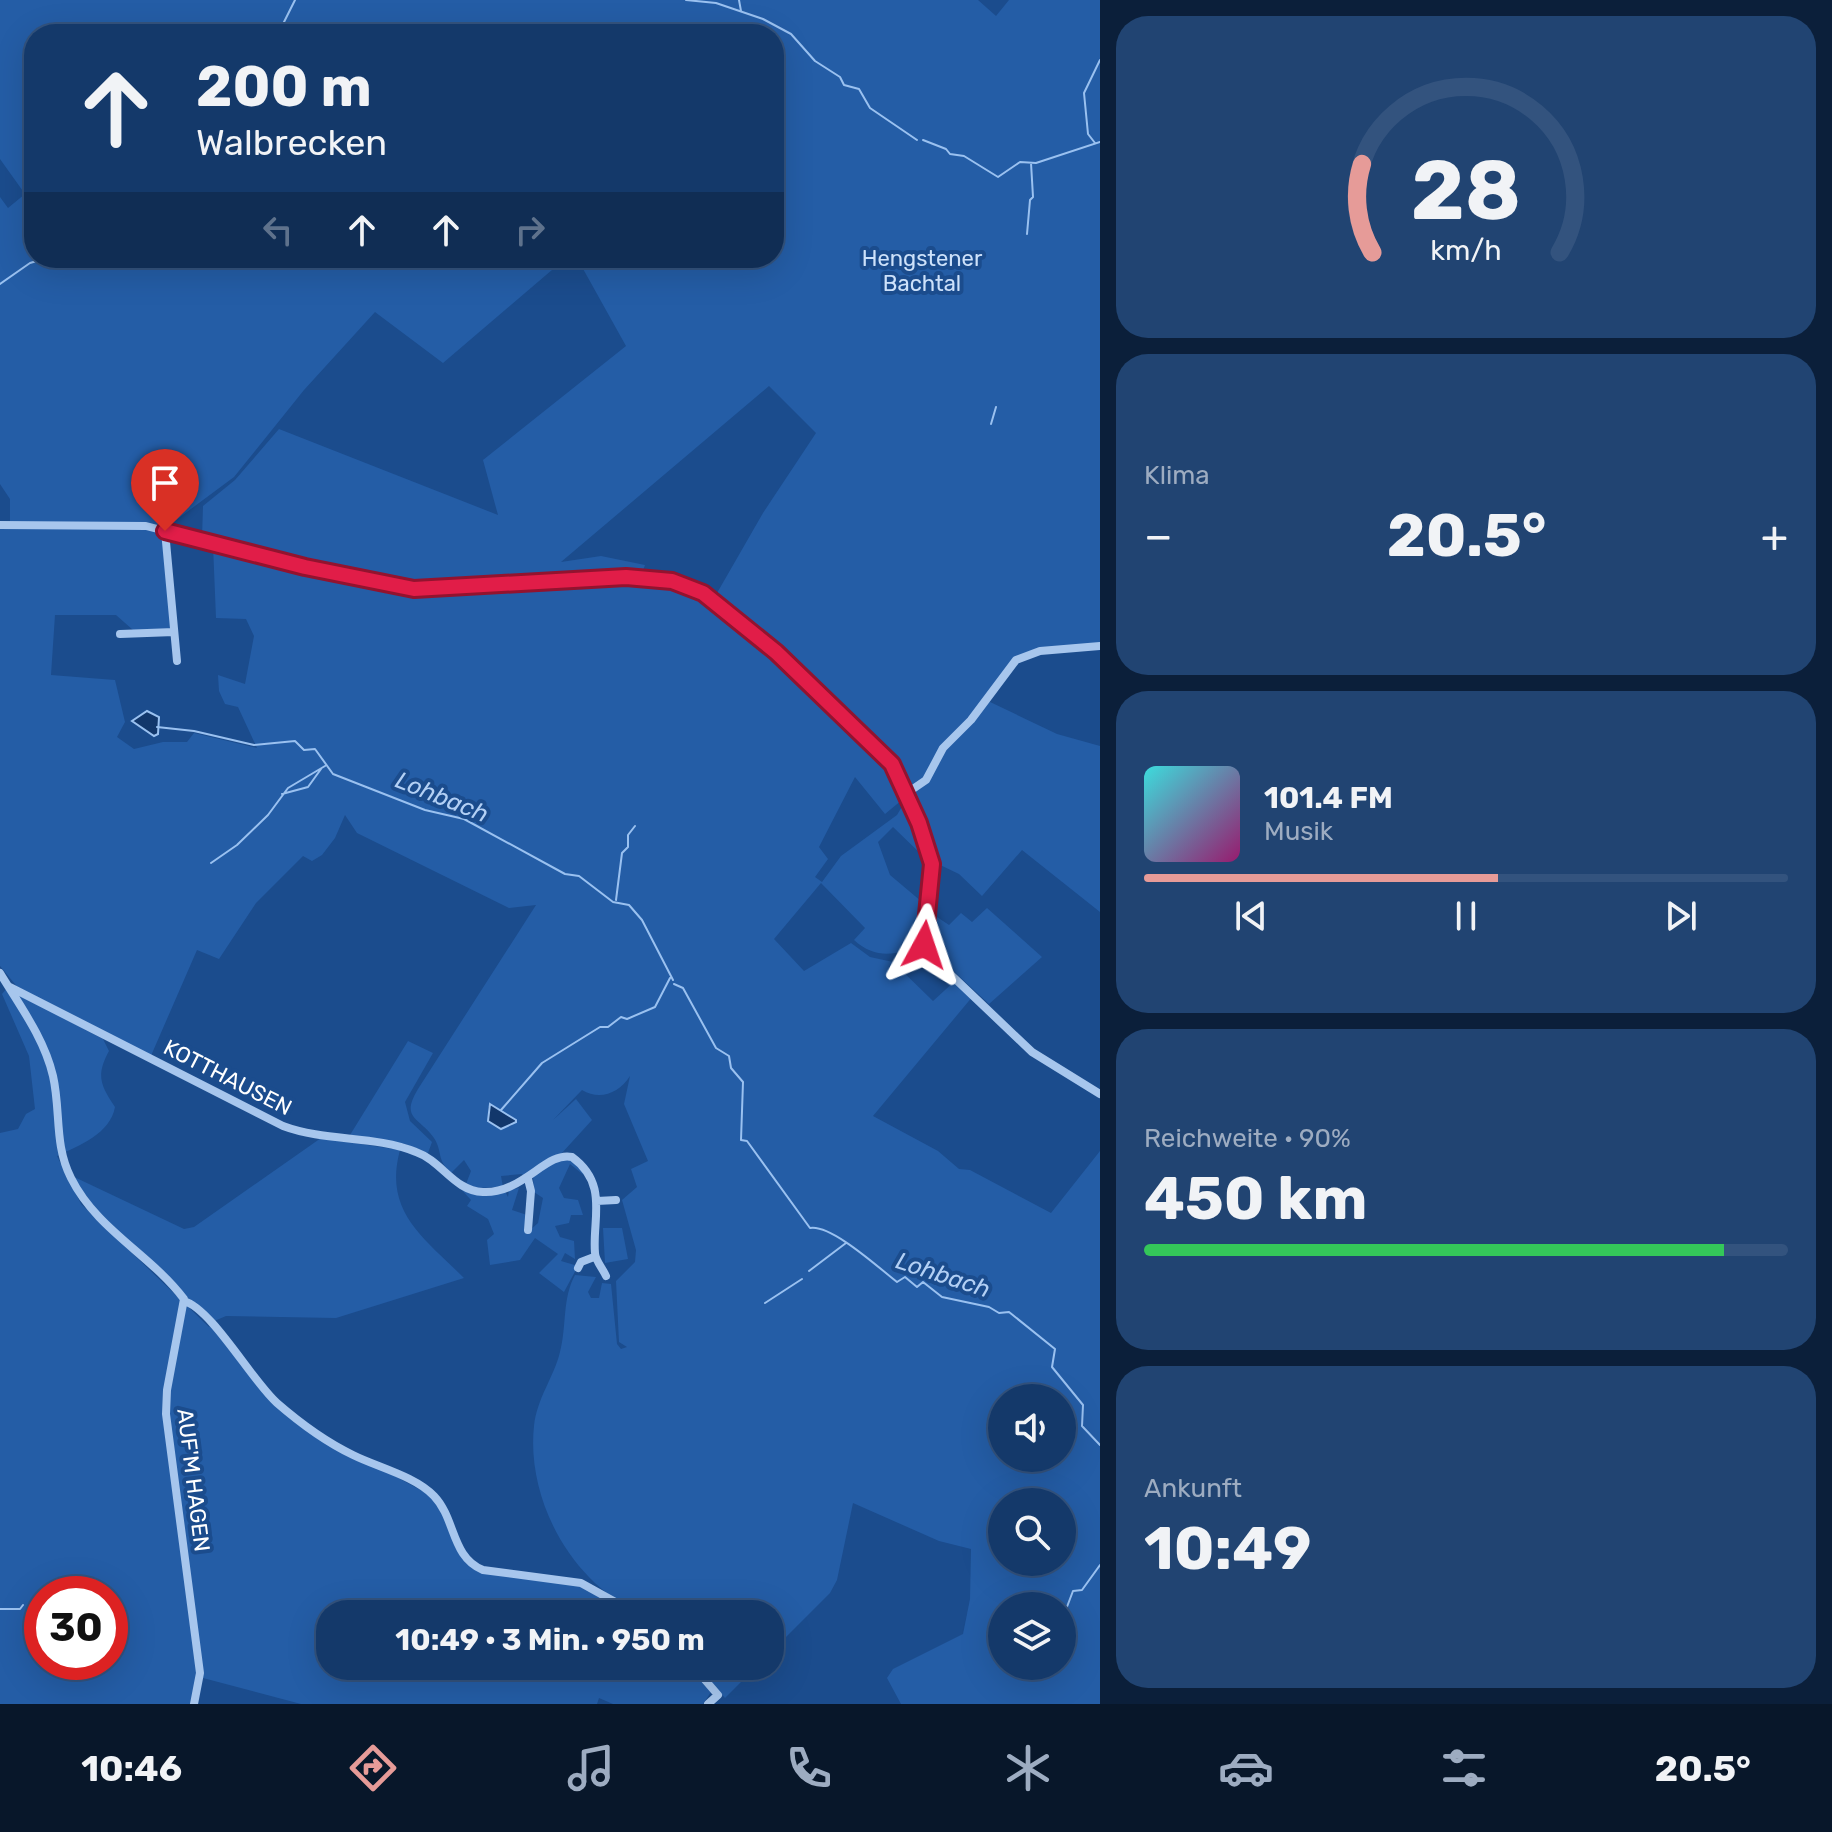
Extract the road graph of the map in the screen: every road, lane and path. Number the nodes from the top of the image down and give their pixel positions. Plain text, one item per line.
1 (0, 525) edge
2 (165, 531) junction
3 (174, 632) junction
4 (120, 634) dead end
5 (1100, 646) edge
6 (177, 661) dead end
7 (907, 793) junction
8 (0, 973) edge
9 (6, 984) junction
10 (1100, 1094) edge
11 (528, 1179) junction
12 (616, 1200) dead end
13 (597, 1201) junction
14 (528, 1230) dead end
15 (594, 1257) junction
16 (578, 1268) dead end
17 (606, 1276) dead end
18 (184, 1301) junction
19 (612, 1600) edge
20 (705, 1680) edge
21 (194, 1704) edge
22 (708, 1704) edge

1 - 2 street
2 - 3 street
2 - 7 street
3 - 4 street
3 - 6 street
5 - 7 street
7 - 10 street
8 - 9 street
9 - 11 street, KOTTHAUSEN
9 - 18 street
11 - 13 street, KOTTHAUSEN
11 - 14 street
12 - 13 street
13 - 15 street, KOTTHAUSEN
15 - 16 street
15 - 17 street
18 - 19 street
18 - 21 street, AUF'M HAGEN
20 - 22 street

